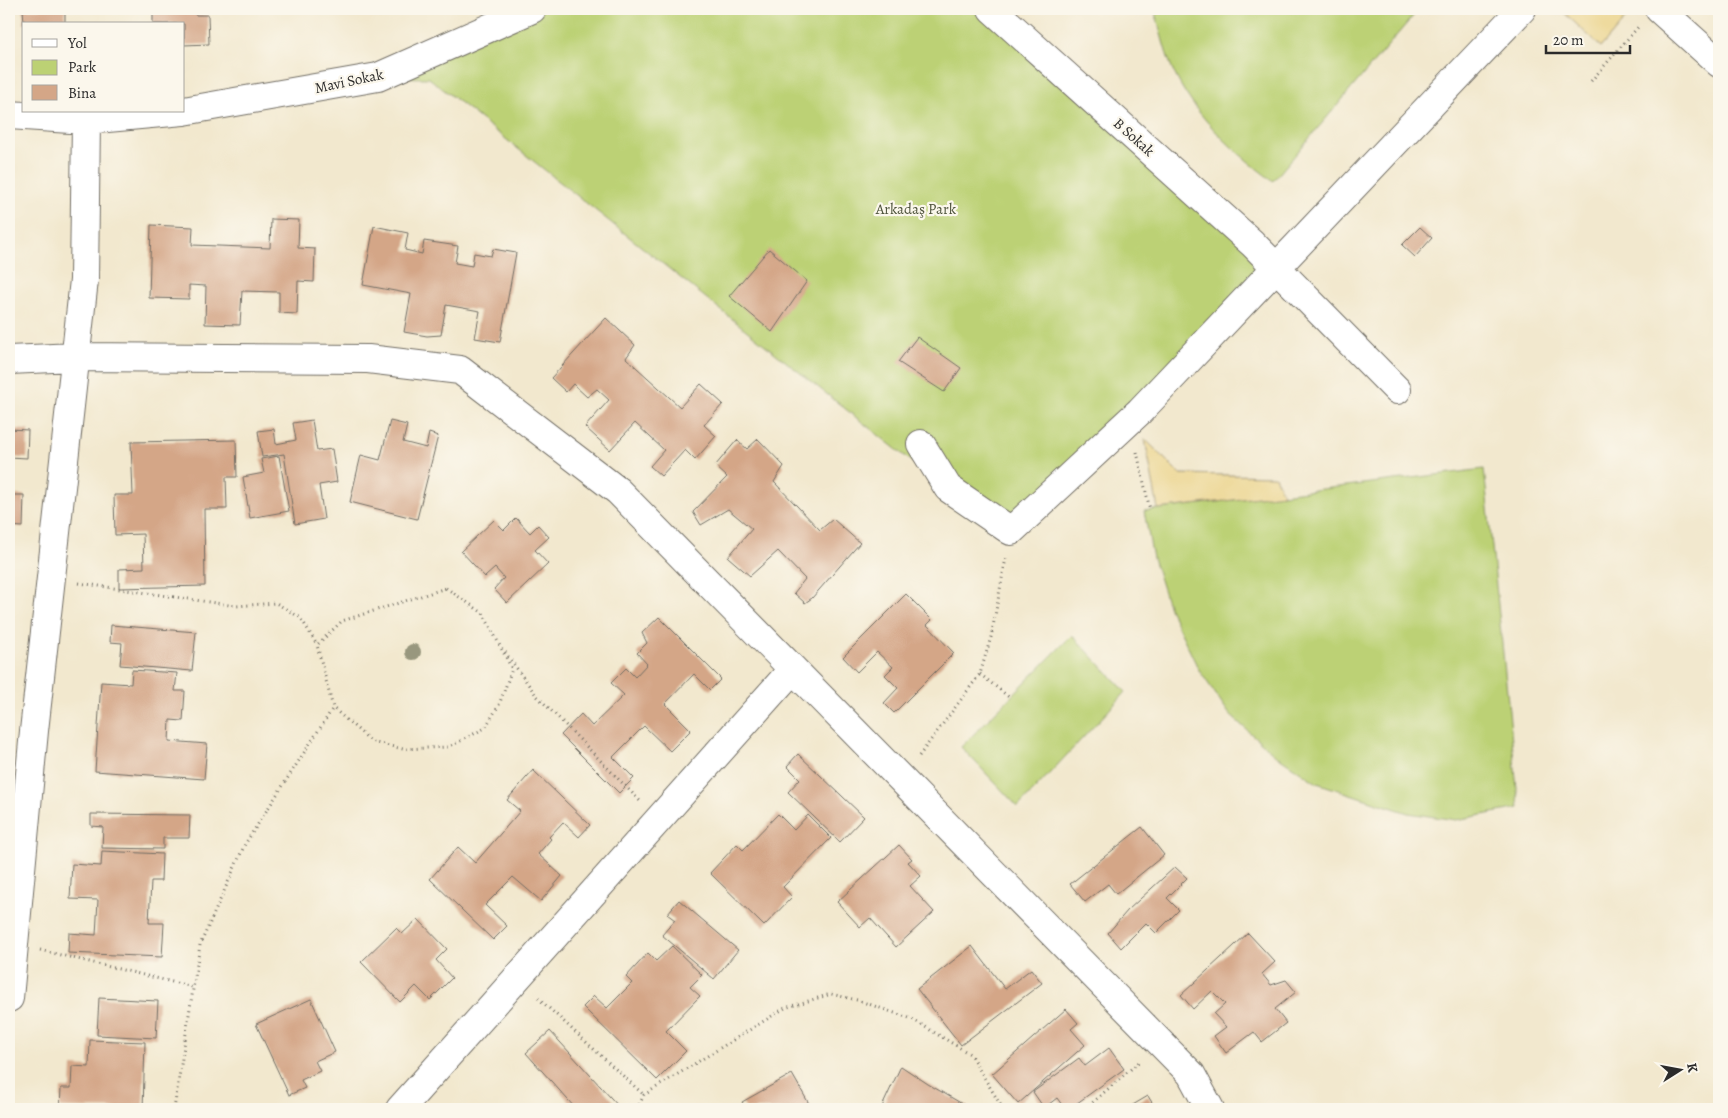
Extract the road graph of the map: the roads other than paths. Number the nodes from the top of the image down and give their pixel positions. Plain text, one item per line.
1 (532, 9) edge
2 (992, 9) edge
3 (1522, 9) edge
4 (1650, 16) edge
5 (1719, 63) edge
6 (185, 111) edge
7 (172, 112) edge
8 (9, 115) edge
9 (86, 120) junction
10 (1276, 266) junction
11 (75, 357) junction
12 (9, 360) edge
13 (1397, 390) dead end
14 (921, 444) dead end
15 (793, 669) junction
16 (9, 998) edge
17 (400, 1109) edge
18 (1210, 1109) edge

1 - 6 lane, Mavi Sokak
2 - 10 lane, B Sokak
3 - 10 lane
4 - 5 lane
7 - 9 lane, Mavi Sokak
8 - 9 lane, Mavi Sokak
9 - 11 lane
10 - 13 lane, B Sokak
10 - 14 lane
11 - 12 lane
11 - 15 lane
11 - 16 lane
15 - 17 lane
15 - 18 lane

